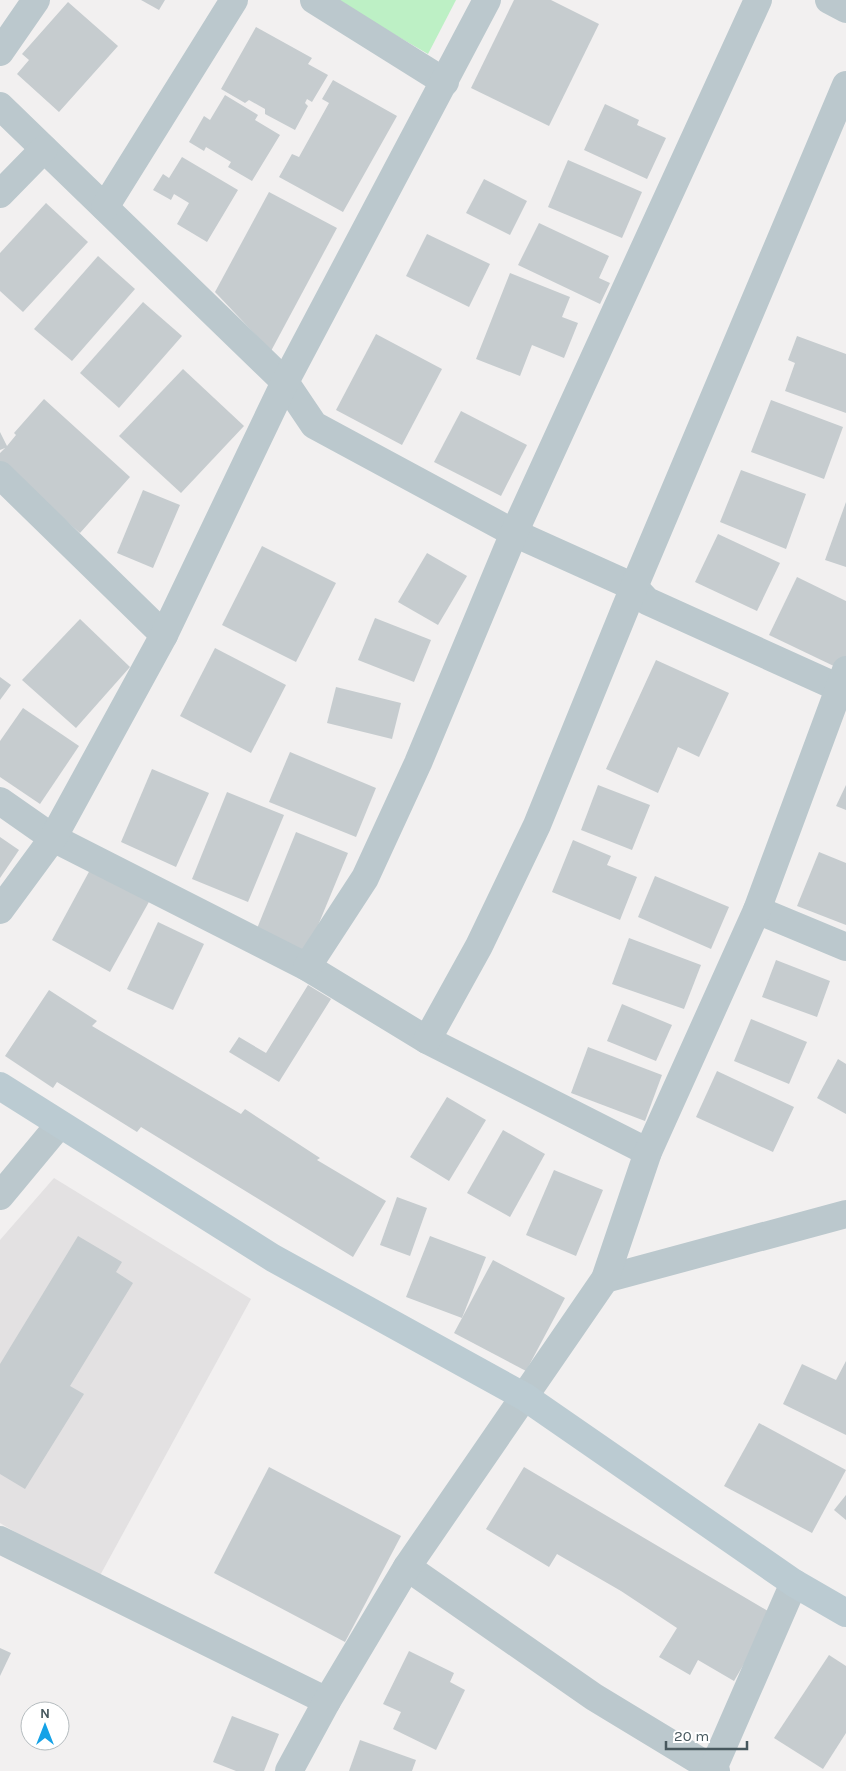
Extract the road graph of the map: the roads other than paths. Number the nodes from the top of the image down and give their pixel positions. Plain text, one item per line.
1 (36, 0) edge
2 (234, 0) edge
3 (314, 0) edge
4 (487, 0) edge
5 (758, 0) edge
6 (829, 0) edge
7 (846, 9) edge
8 (0, 52) edge
9 (445, 82) junction
10 (846, 85) edge
11 (0, 106) edge
12 (44, 149) junction
13 (0, 194) edge
14 (105, 207) junction
15 (285, 382) junction
16 (0, 475) edge
17 (514, 533) junction
18 (634, 587) junction
19 (164, 635) junction
20 (844, 683) edge
21 (0, 802) edge
22 (54, 838) junction
23 (0, 910) edge
24 (758, 910) junction
25 (846, 947) edge
26 (307, 967) junction
27 (427, 1040) junction
28 (0, 1086) edge
29 (60, 1125) junction
30 (648, 1152) junction
31 (0, 1196) edge
32 (846, 1214) edge
33 (604, 1279) junction
34 (525, 1397) junction
35 (0, 1540) edge
36 (406, 1567) junction
37 (794, 1583) junction
38 (846, 1613) edge
39 (327, 1701) junction
40 (714, 1770) edge
41 (289, 1771) edge

1 - 8 street
2 - 14 street
3 - 9 street
4 - 9 street
5 - 17 street
6 - 7 street
9 - 15 street
10 - 18 street
11 - 12 street
12 - 13 street
12 - 14 street
14 - 15 street
15 - 17 street
15 - 19 street
16 - 19 street
17 - 18 street
17 - 26 street
18 - 20 street
18 - 27 street
19 - 22 street
20 - 24 street
21 - 22 street
22 - 23 street
22 - 26 street
24 - 25 street
24 - 30 street
26 - 27 street
27 - 30 street
28 - 29 main road
29 - 31 street
29 - 34 main road
30 - 33 street
32 - 33 street
33 - 34 street
34 - 36 street
34 - 37 main road
35 - 39 street
36 - 39 street
36 - 40 street
37 - 38 main road
37 - 40 street
39 - 41 street

